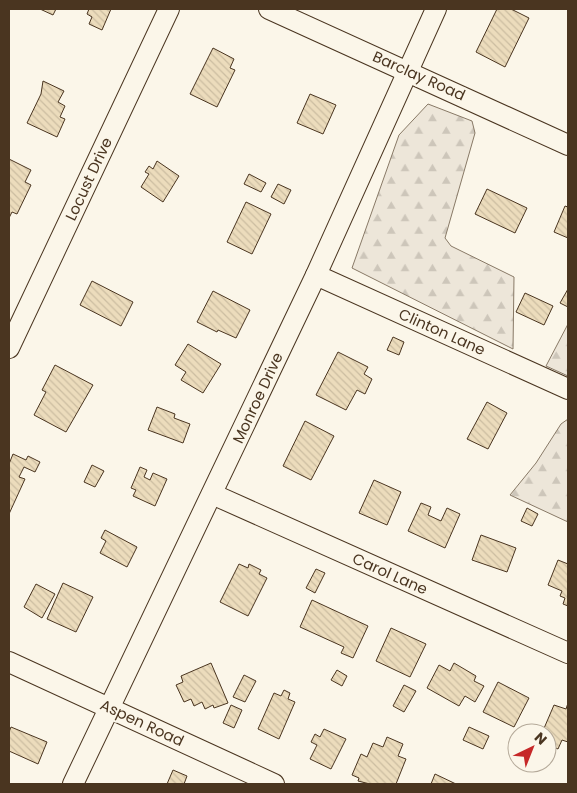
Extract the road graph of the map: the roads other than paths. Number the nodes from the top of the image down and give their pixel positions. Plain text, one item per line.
1 (169, 9) edge
2 (269, 9) edge
3 (436, 9) edge
4 (408, 71) junction
5 (568, 145) edge
6 (316, 275) junction
7 (9, 348) edge
8 (568, 389) edge
9 (212, 494) junction
10 (568, 653) edge
11 (9, 662) edge
12 (109, 708) junction
13 (73, 784) edge
14 (274, 784) edge

1 - 7 street, Locust Drive
2 - 4 street, Barclay Road
3 - 4 street, Monroe Drive
4 - 5 street, Barclay Road
4 - 6 street, Monroe Drive
6 - 8 street, Clinton Lane
6 - 9 street, Monroe Drive
9 - 10 street, Carol Lane
9 - 12 street, Monroe Drive
11 - 12 street, Aspen Road
12 - 13 street, Monroe Drive
12 - 14 street, Aspen Road

